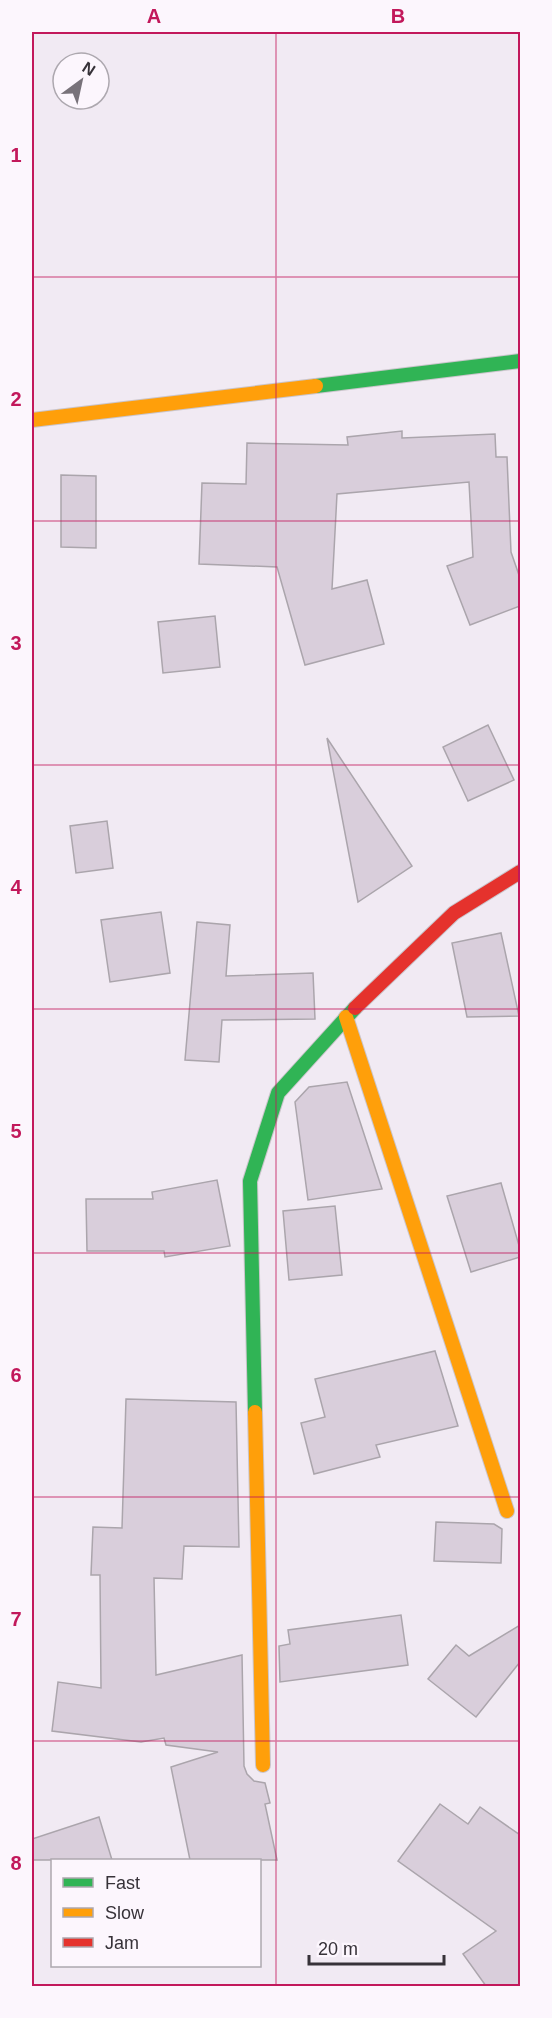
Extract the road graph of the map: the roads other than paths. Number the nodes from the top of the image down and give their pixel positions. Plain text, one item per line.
1 (520, 361) edge
2 (32, 420) edge
3 (520, 872) edge
4 (346, 1017) junction
5 (507, 1511) dead end
6 (263, 1764) dead end

1 - 2 street
3 - 4 street
4 - 5 street
4 - 6 street

